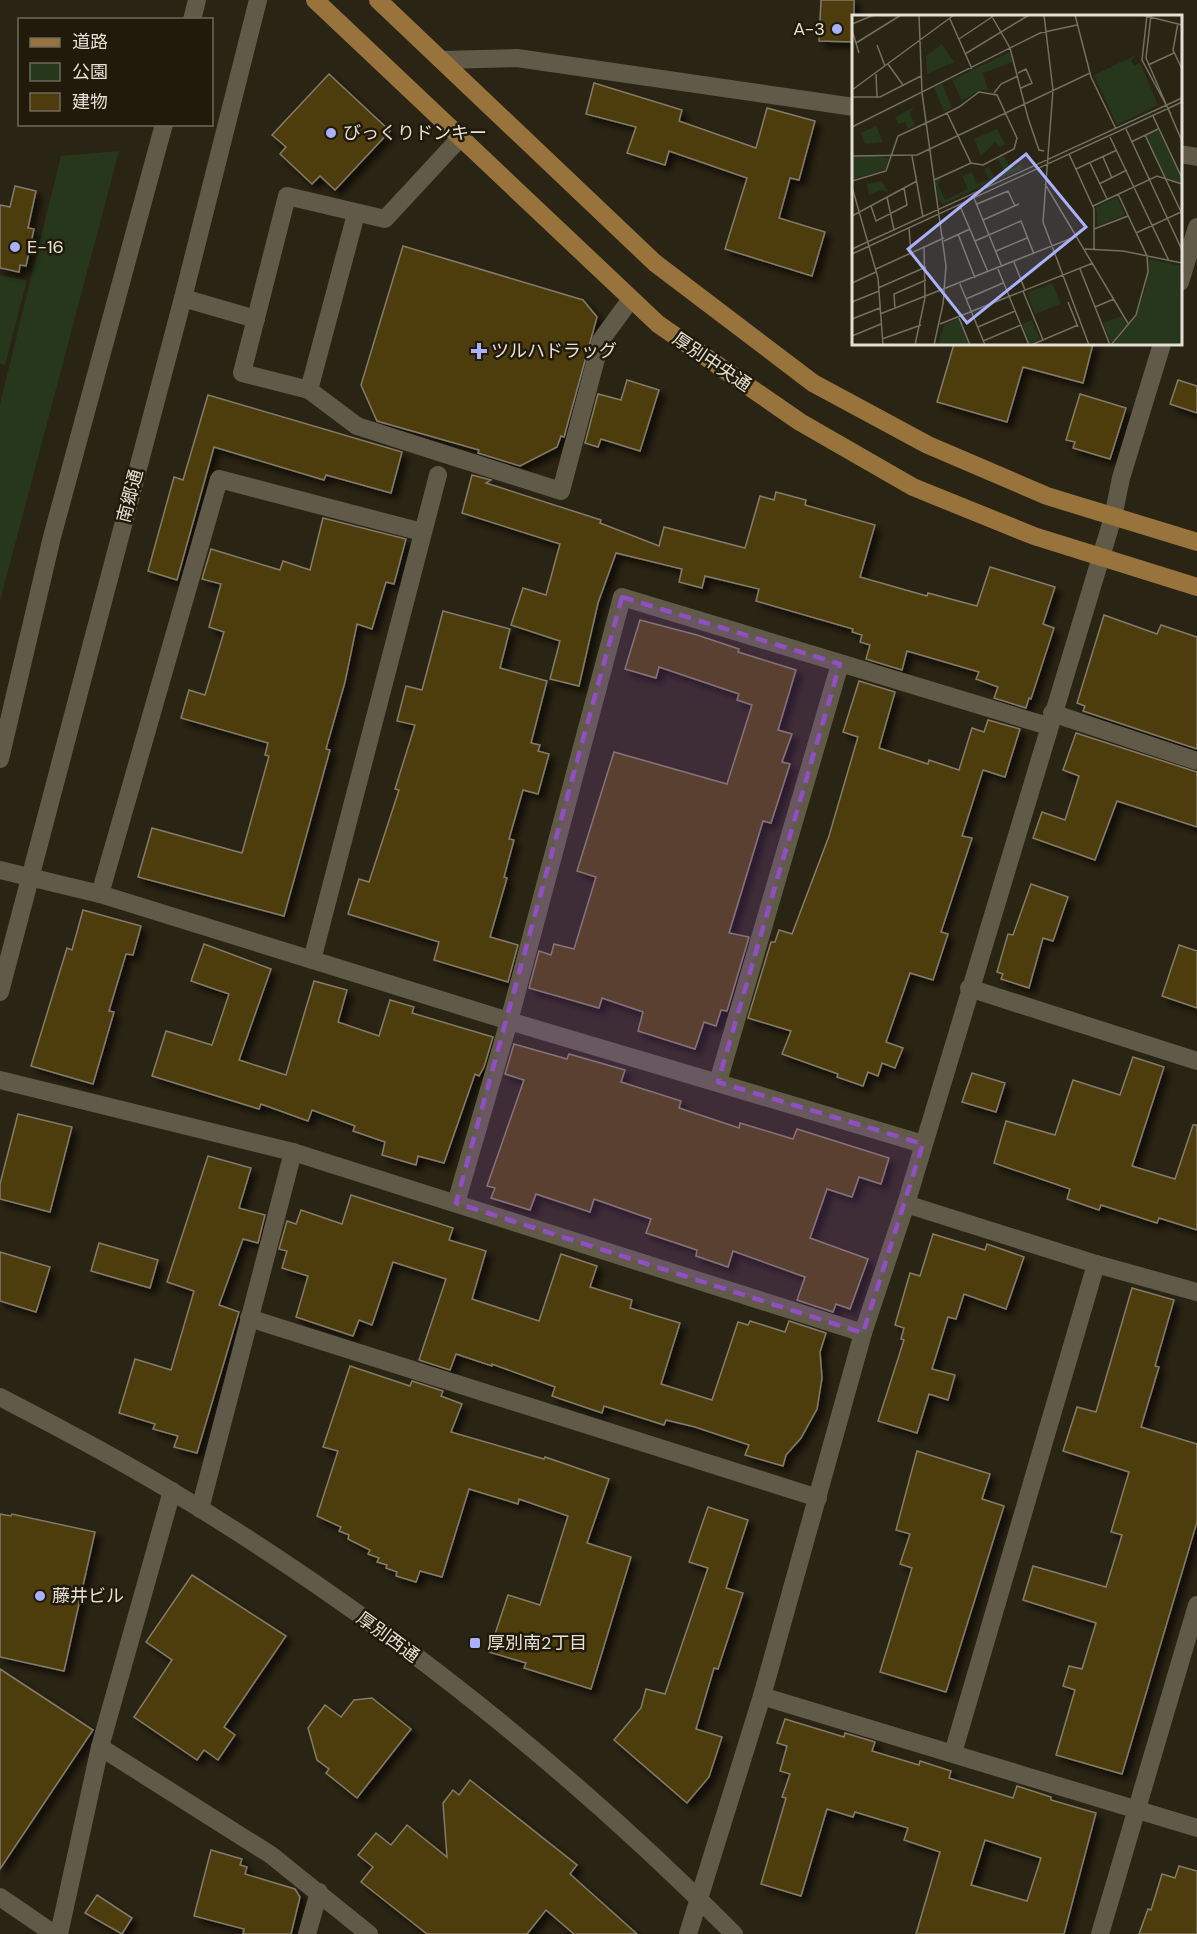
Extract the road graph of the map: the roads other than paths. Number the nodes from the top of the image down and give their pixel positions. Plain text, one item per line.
1 (197, 0) edge
2 (258, 0) edge
3 (315, 0) edge
4 (378, 0) edge
5 (192, 18) edge
6 (442, 60) junction
7 (852, 107) edge
8 (163, 126) edge
9 (461, 137) junction
10 (1182, 154) edge
11 (1197, 157) edge
12 (356, 214) junction
13 (1197, 227) edge
14 (1182, 276) edge
15 (183, 298) junction
16 (631, 299) junction
17 (255, 319) junction
18 (1162, 345) edge
19 (309, 390) junction
20 (438, 475) dead end
21 (1113, 517) junction
22 (422, 532) junction
23 (1197, 542) edge
24 (1100, 558) junction
25 (1197, 587) edge
26 (840, 664) junction
27 (1050, 720) junction
28 (0, 759) edge
29 (1197, 761) edge
30 (0, 870) edge
31 (31, 878) junction
32 (100, 894) junction
33 (312, 960) junction
34 (969, 988) junction
35 (0, 992) edge
36 (509, 1021) junction
37 (1197, 1061) edge
38 (0, 1080) edge
39 (718, 1082) junction
40 (923, 1144) junction
41 (293, 1152) junction
42 (456, 1203) junction
43 (906, 1204) junction
44 (1096, 1264) junction
45 (1197, 1292) edge
46 (249, 1318) junction
47 (863, 1333) junction
48 (0, 1397) edge
49 (172, 1491) junction
50 (818, 1498) junction
51 (200, 1509) junction
52 (1197, 1605) edge
53 (762, 1696) junction
54 (100, 1748) junction
55 (953, 1753) junction
56 (1135, 1810) junction
57 (1197, 1828) edge
58 (319, 1892) junction
59 (0, 1897) edge
60 (699, 1899) junction
61 (54, 1934) edge
62 (59, 1934) edge
63 (307, 1934) edge
64 (369, 1934) edge
65 (688, 1934) edge
66 (734, 1934) edge
67 (1100, 1934) edge

1 - 5 street
2 - 15 street, 南郷通
3 - 9 main road, 厚別中央通
4 - 6 main road
6 - 7 street
6 - 21 main road
8 - 28 street
9 - 12 street
9 - 16 main road, 厚別中央通
10 - 11 street
12 - 17 street
12 - 19 street
13 - 14 street
15 - 17 street
15 - 31 street, 南郷通
16 - 19 street
16 - 24 main road, 厚別中央通
17 - 19 street
18 - 21 street
20 - 22 street
21 - 23 main road
21 - 24 street
22 - 32 street
22 - 33 street
24 - 25 main road, 厚別中央通
24 - 27 street
26 - 27 street
26 - 36 street
26 - 39 street
27 - 29 street
27 - 34 street
30 - 31 street
31 - 32 street
31 - 35 street, 南郷通
32 - 33 street
33 - 36 street
34 - 37 street
34 - 40 street
36 - 39 street
36 - 42 street
38 - 41 street
39 - 40 street
40 - 43 street
41 - 42 street
41 - 46 street
42 - 47 street
43 - 44 street
43 - 47 street
44 - 45 street
44 - 55 street
46 - 50 street
46 - 51 street
47 - 50 street
48 - 49 street, 厚別西通
49 - 51 street, 厚別西通
49 - 54 street
50 - 53 street
51 - 60 street, 厚別西通
52 - 56 street
53 - 55 street
53 - 60 street
54 - 58 street
54 - 62 street
55 - 56 street
56 - 57 street
56 - 67 street
58 - 63 street
58 - 64 street
59 - 61 street
60 - 65 street
60 - 66 street, 厚別西通

